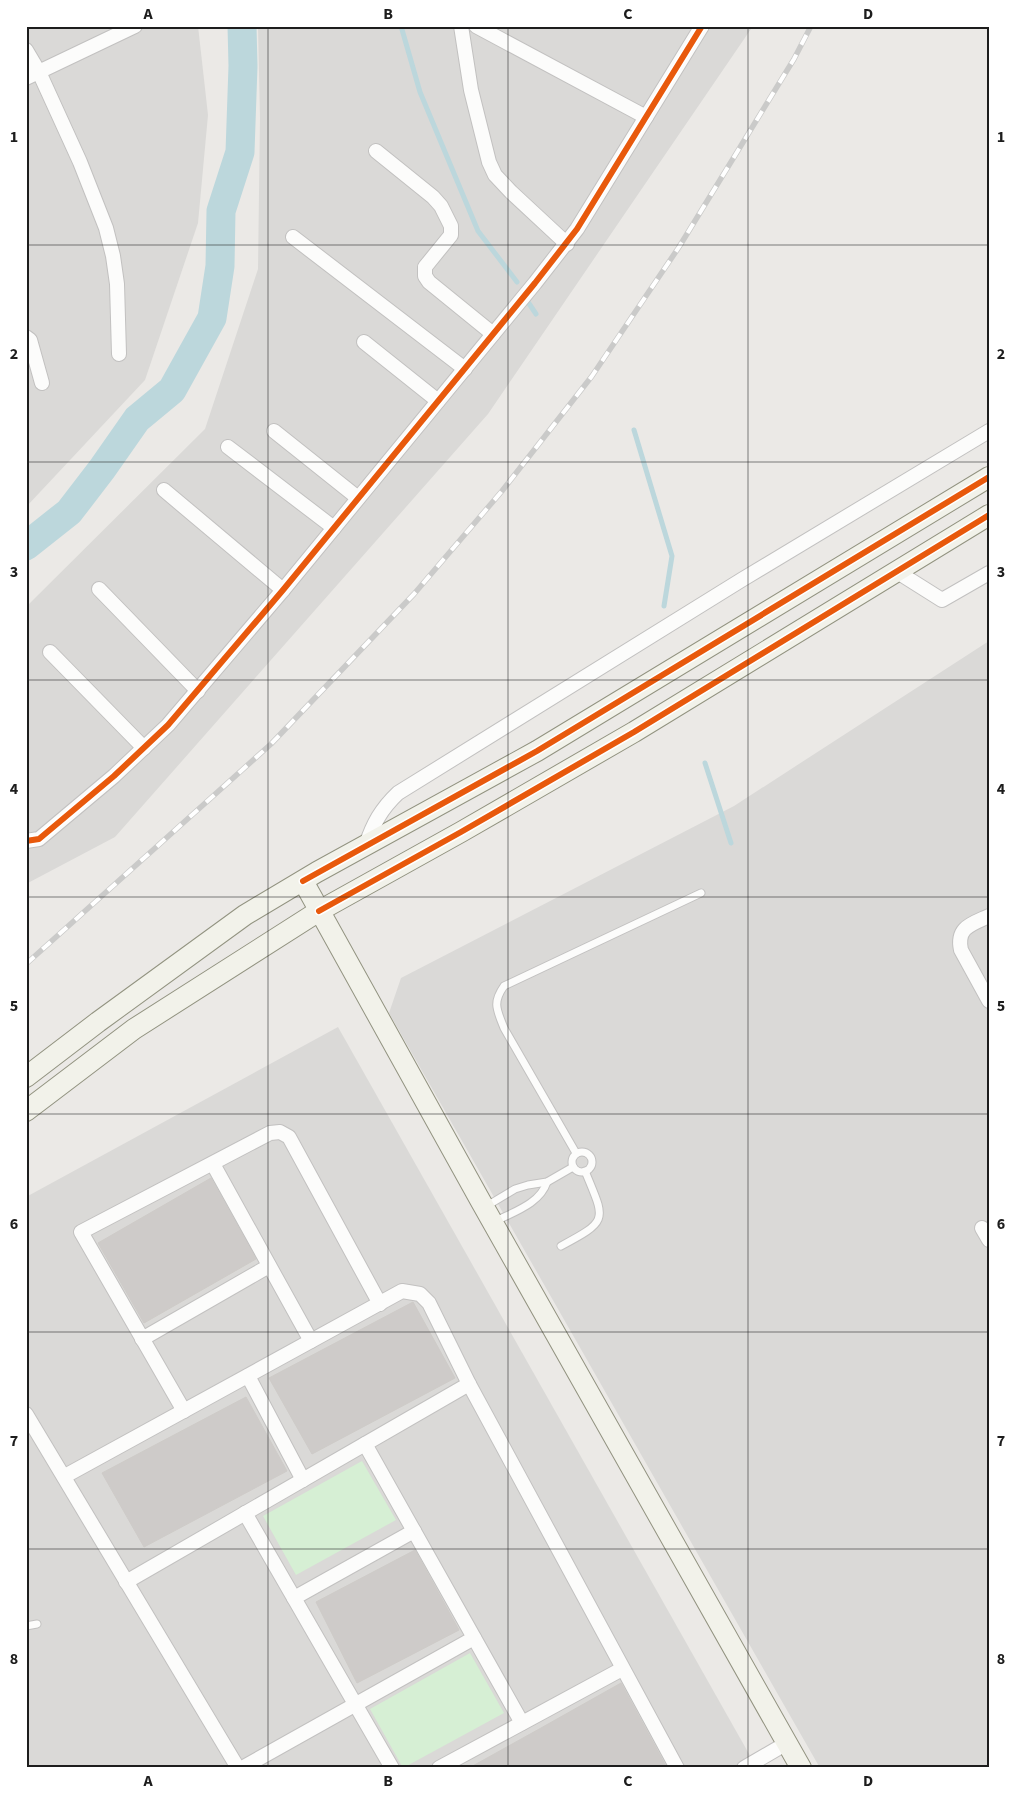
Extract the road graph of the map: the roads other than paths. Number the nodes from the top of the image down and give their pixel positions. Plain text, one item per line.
1 (135, 26) edge
2 (460, 26) edge
3 (476, 26) edge
4 (702, 26) edge
5 (26, 50) edge
6 (32, 75) edge
7 (646, 118) junction
8 (376, 150) dead end
9 (293, 237) dead end
10 (567, 244) junction
11 (493, 334) junction
12 (26, 337) edge
13 (364, 342) dead end
14 (119, 354) dead end
15 (465, 369) junction
16 (42, 383) dead end
17 (438, 401) junction
18 (274, 431) dead end
19 (989, 431) edge
20 (228, 446) dead end
21 (989, 477) edge
22 (164, 490) dead end
23 (358, 498) junction
24 (989, 515) edge
25 (334, 528) junction
26 (896, 571) junction
27 (989, 573) edge
28 (99, 589) dead end
29 (283, 590) junction
30 (50, 652) dead end
31 (198, 691) junction
32 (144, 748) junction
33 (26, 841) edge
34 (366, 845) junction
35 (302, 881) junction
36 (702, 893) dead end
37 (320, 911) junction
38 (989, 916) edge
39 (989, 1001) edge
40 (26, 1077) edge
41 (26, 1111) edge
42 (576, 1153) junction
43 (213, 1164) junction
44 (573, 1167) junction
45 (585, 1171) junction
46 (547, 1182) junction
47 (489, 1215) junction
48 (561, 1246) dead end
49 (269, 1266) junction
50 (380, 1304) junction
51 (142, 1338) junction
52 (311, 1342) junction
53 (248, 1376) junction
54 (469, 1384) junction
55 (184, 1411) junction
56 (26, 1414) edge
57 (365, 1444) junction
58 (65, 1476) junction
59 (303, 1480) junction
60 (246, 1513) junction
61 (414, 1531) junction
62 (126, 1582) junction
63 (294, 1598) junction
64 (37, 1624) dead end
65 (26, 1626) edge
66 (474, 1638) junction
67 (622, 1669) junction
68 (356, 1704) junction
69 (522, 1723) junction
70 (787, 1743) junction
71 (238, 1768) edge
72 (242, 1768) edge
73 (392, 1768) edge
74 (439, 1768) edge
75 (677, 1768) edge
76 (744, 1768) edge
77 (801, 1768) edge

1 - 6 street
2 - 10 street
3 - 7 street
4 - 7 street
5 - 6 street
6 - 14 street
7 - 10 street
8 - 11 street
9 - 15 street
10 - 11 street
11 - 15 street
12 - 16 street
13 - 17 street
15 - 17 street
17 - 23 street
18 - 23 street
19 - 34 street
20 - 25 street
21 - 34 main road
22 - 29 street
23 - 25 street
24 - 26 main road
25 - 29 street
26 - 27 street
26 - 37 main road
28 - 31 street
29 - 31 street
30 - 32 street
31 - 32 street
32 - 33 street
34 - 35 main road
35 - 37 main road
35 - 40 main road
36 - 42 lane
37 - 41 main road
37 - 47 main road
38 - 39 street
42 - 44 lane
42 - 45 lane
43 - 49 street
43 - 50 street
43 - 51 street
44 - 45 lane
44 - 46 lane
45 - 48 lane
46 - 47 lane
46 - 47 lane
47 - 70 main road
49 - 51 street
49 - 52 street
50 - 52 street
50 - 54 street
51 - 55 street
52 - 53 street
53 - 55 street
53 - 59 street
54 - 57 street
54 - 67 street
55 - 58 street
56 - 58 street
57 - 59 street
57 - 61 street
58 - 62 street
59 - 60 street
60 - 62 street
60 - 63 street
61 - 63 street
61 - 66 street
62 - 71 street
63 - 68 street
64 - 65 lane
66 - 68 street
66 - 69 street
67 - 69 street
67 - 75 street
68 - 72 street
68 - 73 street
69 - 74 street
70 - 76 street
70 - 77 main road

